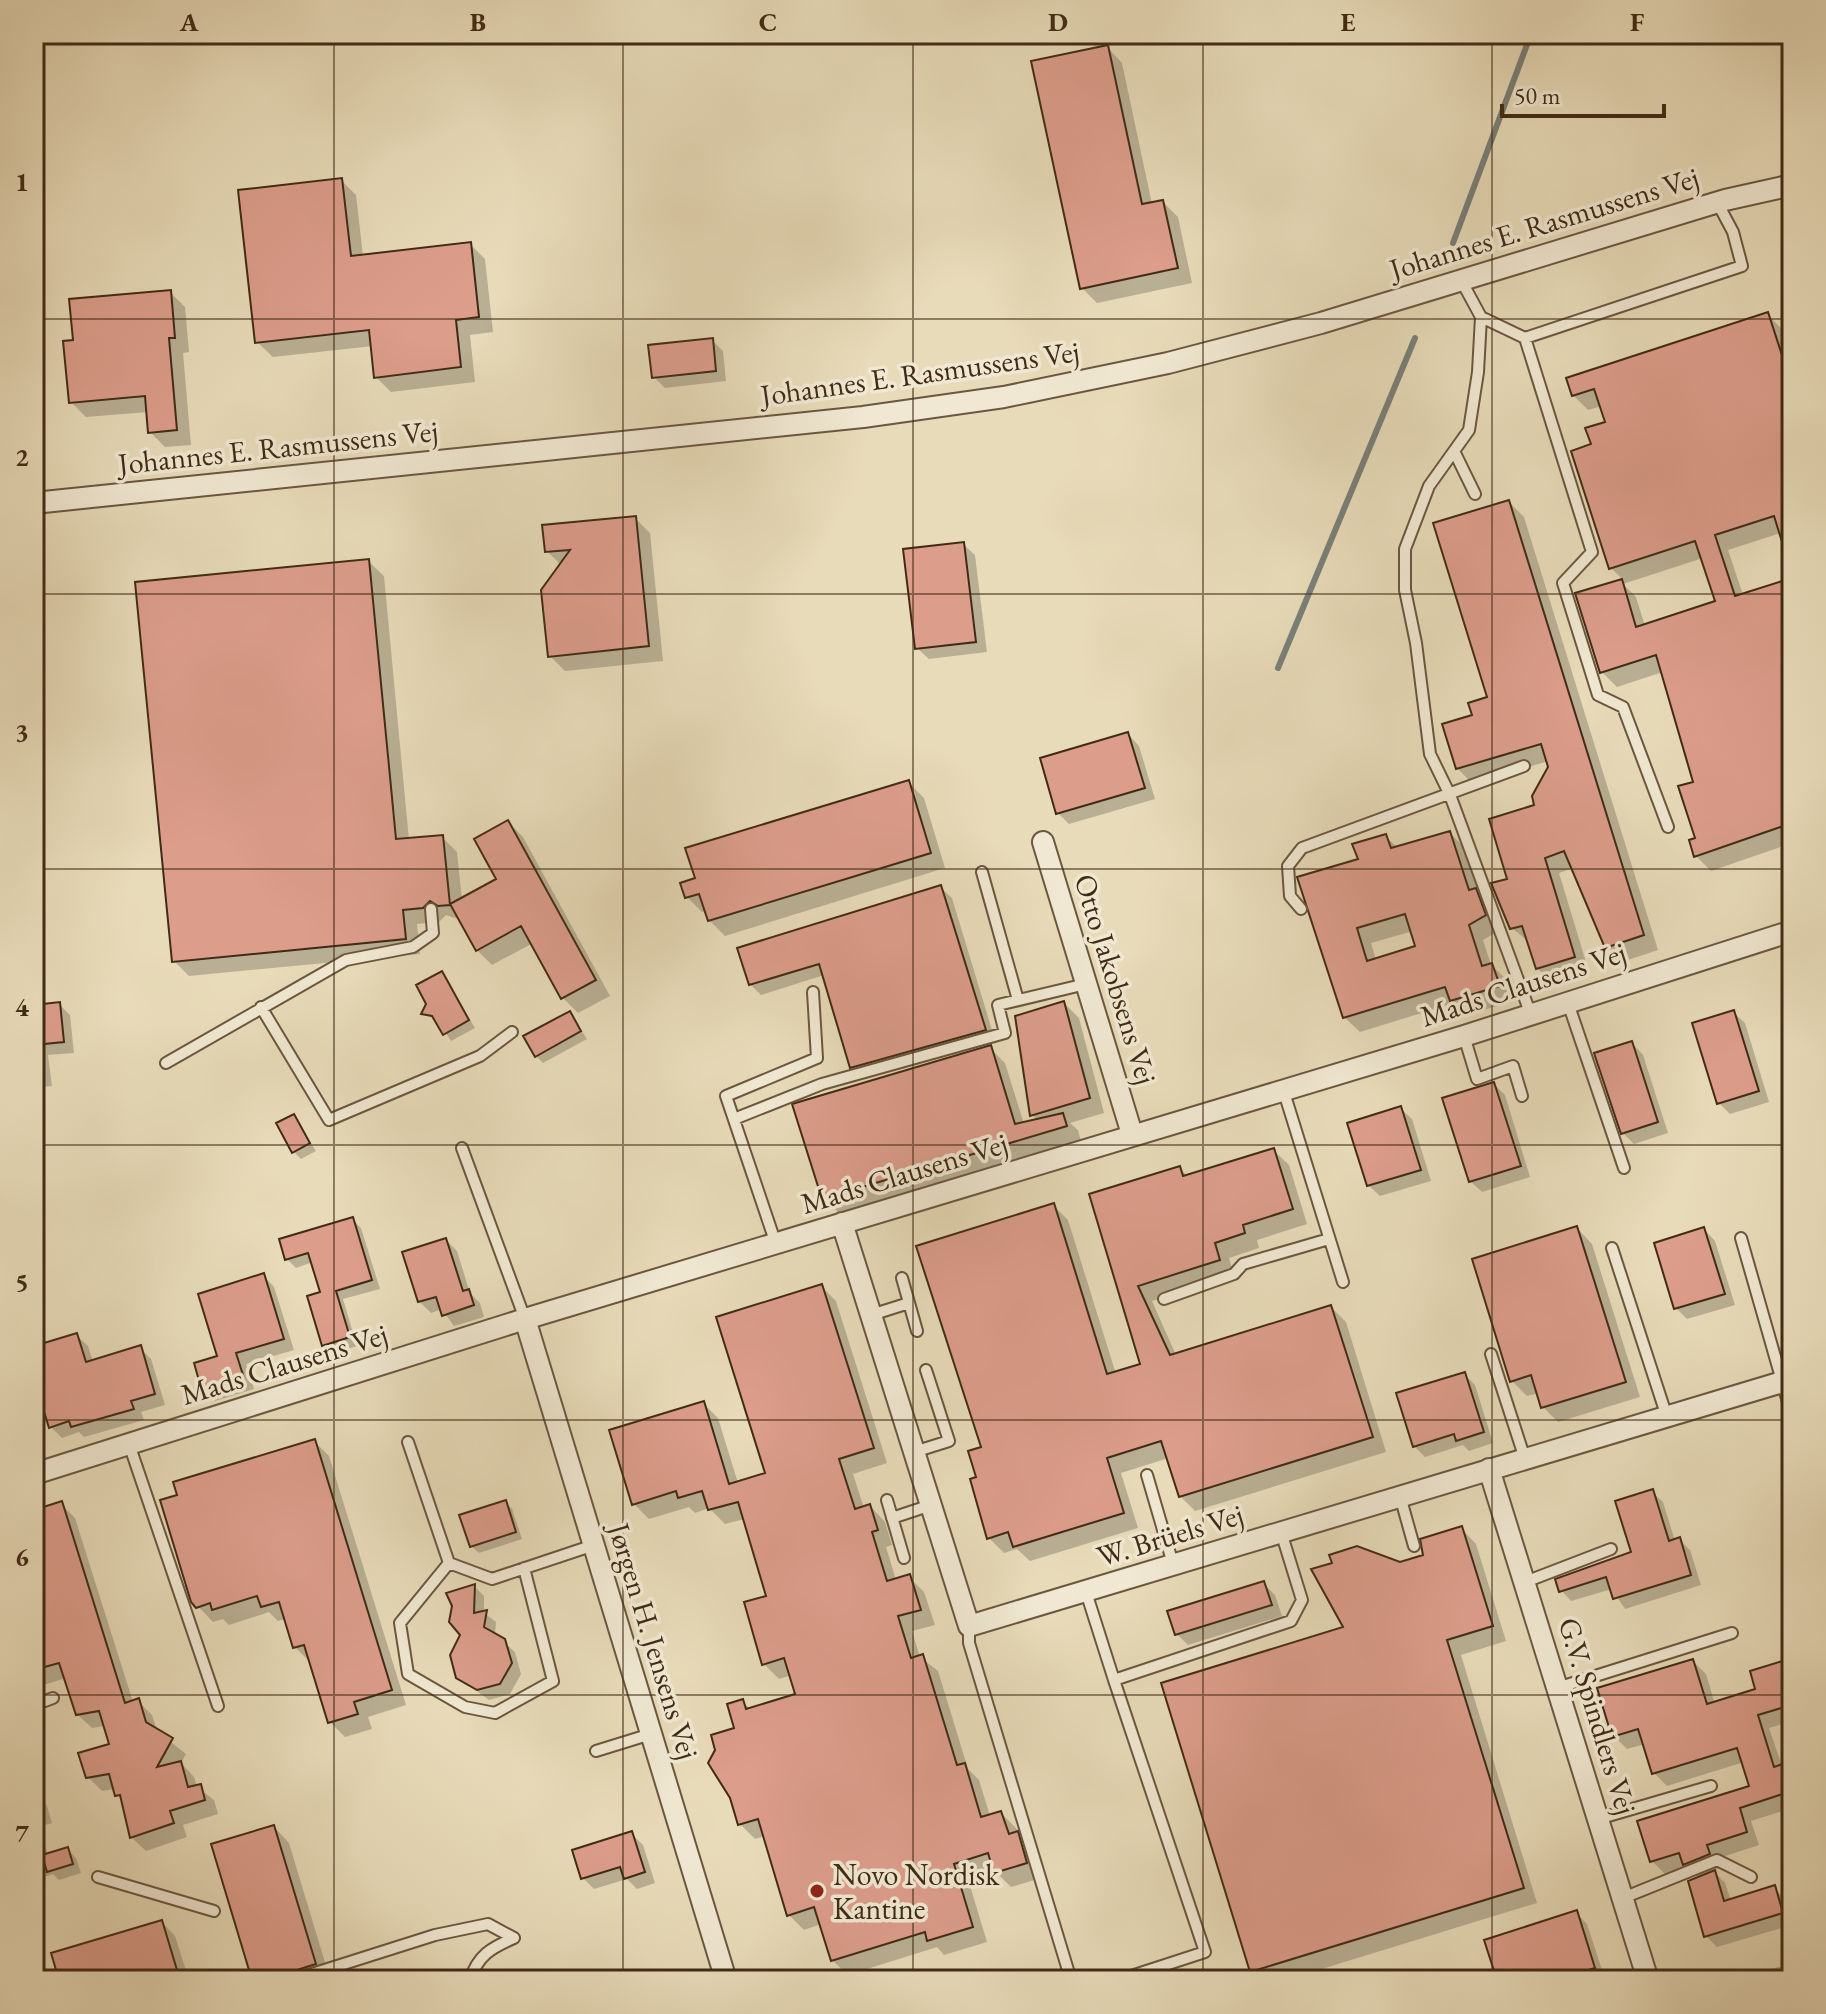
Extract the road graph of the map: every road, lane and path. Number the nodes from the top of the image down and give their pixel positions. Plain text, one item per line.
1 (1792, 185) edge
2 (1717, 202) junction
3 (1461, 280) junction
4 (1481, 317) junction
5 (1525, 338) junction
6 (1454, 451) junction
7 (1475, 494) dead end
8 (34, 503) edge
9 (1524, 766) dead end
10 (1450, 795) junction
11 (1668, 827) dead end
12 (1043, 842) dead end
13 (982, 872) dead end
14 (431, 909) dead end
15 (1301, 909) dead end
16 (1792, 931) edge
17 (1086, 984) junction
18 (813, 992) dead end
19 (1018, 1000) junction
20 (1567, 1000) junction
21 (261, 1007) junction
22 (1531, 1015) junction
23 (512, 1032) dead end
24 (1464, 1036) junction
25 (166, 1063) dead end
26 (1283, 1089) junction
27 (1522, 1096) dead end
28 (734, 1119) junction
29 (1132, 1134) junction
30 (462, 1148) dead end
31 (1624, 1168) dead end
32 (842, 1223) junction
33 (1741, 1238) dead end
34 (1329, 1239) junction
35 (776, 1244) junction
36 (1612, 1248) dead end
37 (902, 1278) dead end
38 (1343, 1282) dead end
39 (1164, 1299) dead end
40 (909, 1303) junction
41 (871, 1315) junction
42 (525, 1319) junction
43 (917, 1331) dead end
44 (1491, 1354) dead end
45 (926, 1370) dead end
46 (1788, 1381) edge
47 (1792, 1416) edge
48 (1667, 1417) junction
49 (408, 1442) dead end
50 (129, 1444) junction
51 (914, 1452) junction
52 (1525, 1459) junction
53 (1489, 1469) junction
54 (34, 1474) edge
55 (1147, 1475) dead end
56 (1400, 1496) junction
57 (887, 1500) dead end
58 (931, 1505) junction
59 (892, 1518) junction
60 (1281, 1532) junction
61 (594, 1545) junction
62 (1414, 1546) dead end
63 (1611, 1549) dead end
64 (904, 1558) dead end
65 (449, 1563) junction
66 (1173, 1564) junction
67 (524, 1568) junction
68 (1525, 1582) junction
69 (1086, 1592) junction
70 (969, 1626) junction
71 (1732, 1633) dead end
72 (1114, 1680) junction
73 (1557, 1688) junction
74 (53, 1698) dead end
75 (34, 1705) edge
76 (218, 1706) dead end
77 (651, 1734) junction
78 (596, 1751) dead end
79 (1711, 1786) dead end
80 (1598, 1819) junction
81 (98, 1877) dead end
82 (1751, 1877) dead end
83 (1623, 1898) junction
84 (214, 1911) dead end
85 (293, 1980) edge
86 (470, 1980) edge
87 (726, 1980) edge
88 (1071, 1980) edge
89 (1119, 1980) edge
90 (1648, 1980) edge

1 - 2 street, Johannes E. Rasmussens Vej
2 - 3 street, Johannes E. Rasmussens Vej
2 - 5 lane
3 - 4 lane
3 - 8 street, Johannes E. Rasmussens Vej
4 - 5 lane
4 - 6 lane
5 - 11 lane
6 - 7 lane
6 - 10 lane
9 - 10 lane
10 - 15 lane
10 - 22 lane
12 - 17 street, Otto Jakobsens Vej
13 - 19 lane
14 - 21 lane
16 - 20 street, Mads Clausens Vej
17 - 19 lane
17 - 29 street, Otto Jakobsens Vej
18 - 28 lane
19 - 28 lane
20 - 22 street, Mads Clausens Vej
20 - 31 lane
21 - 23 lane
21 - 25 lane
22 - 24 street, Mads Clausens Vej
24 - 26 street, Mads Clausens Vej
24 - 27 lane
26 - 29 street, Mads Clausens Vej
26 - 34 lane
28 - 35 lane
29 - 32 street, Mads Clausens Vej
30 - 42 lane
32 - 35 street, Mads Clausens Vej
32 - 41 street
33 - 46 lane
34 - 38 lane
34 - 39 lane
35 - 42 street, Mads Clausens Vej
36 - 48 lane
37 - 40 lane
40 - 41 lane
40 - 43 lane
41 - 51 street
42 - 50 street, Mads Clausens Vej
42 - 61 street, Jørgen H. Jensens Vej
44 - 52 lane
45 - 51 lane
46 - 47 lane
46 - 48 street, W. Brüels Vej
48 - 52 street, W. Brüels Vej
49 - 65 lane
50 - 54 street, Mads Clausens Vej
50 - 76 lane
51 - 58 street
52 - 53 street, W. Brüels Vej
53 - 56 street, W. Brüels Vej
53 - 68 street, G.V. Spindlers Vej
55 - 66 lane
56 - 60 street, W. Brüels Vej
56 - 62 lane
57 - 59 lane
58 - 59 lane
58 - 70 street
59 - 64 lane
60 - 66 street, W. Brüels Vej
60 - 72 lane
61 - 67 lane
61 - 77 street, Jørgen H. Jensens Vej
63 - 68 lane
65 - 67 lane
65 - 67 lane
66 - 69 street, W. Brüels Vej
68 - 73 street, G.V. Spindlers Vej
69 - 70 street, W. Brüels Vej
69 - 72 lane
70 - 88 lane
71 - 73 lane
72 - 89 lane
73 - 80 street, G.V. Spindlers Vej
74 - 75 lane
77 - 78 lane
77 - 87 street, Jørgen H. Jensens Vej
79 - 80 lane
80 - 83 street, G.V. Spindlers Vej
81 - 84 lane
82 - 83 lane
83 - 90 street, G.V. Spindlers Vej
85 - 86 lane

